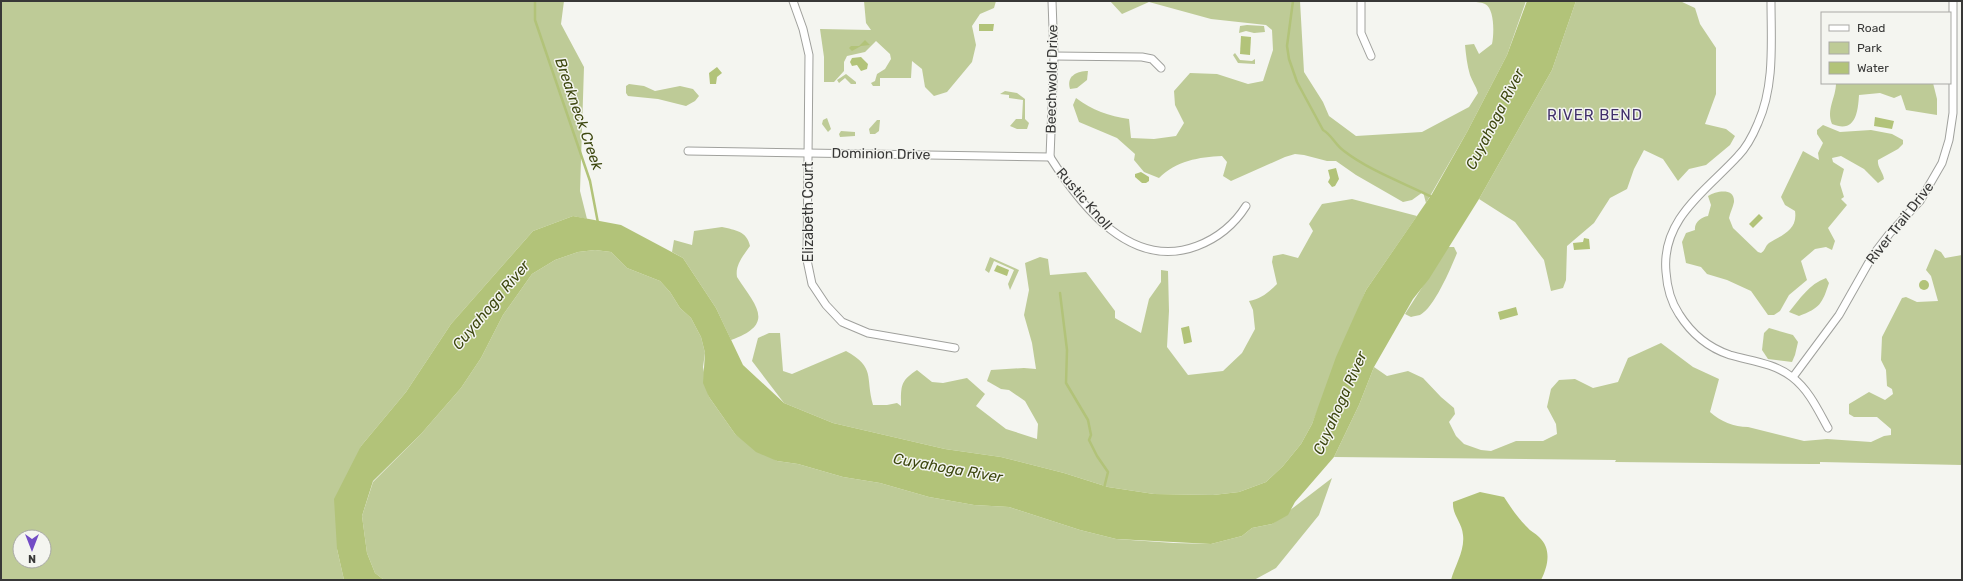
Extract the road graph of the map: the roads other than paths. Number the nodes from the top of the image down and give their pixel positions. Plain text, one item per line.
1 (793, 1) edge
2 (1052, 1) edge
3 (1361, 1) edge
4 (1771, 1) edge
5 (1953, 1) edge
6 (1054, 56) junction
7 (1371, 56) dead end
8 (1161, 68) dead end
9 (688, 151) dead end
10 (808, 153) junction
11 (1050, 157) junction
12 (1246, 206) dead end
13 (955, 348) dead end
14 (1793, 377) junction
15 (1828, 428) dead end

1 - 10 street, Elizabeth Court
2 - 6 street, Beechwold Drive
3 - 7 street
4 - 14 street
5 - 14 street, River Trail Drive
6 - 8 street
6 - 11 street, Beechwold Drive
9 - 10 street, Dominion Drive
10 - 11 street, Dominion Drive
10 - 13 street, Elizabeth Court
11 - 12 street, Rustic Knoll
14 - 15 street

